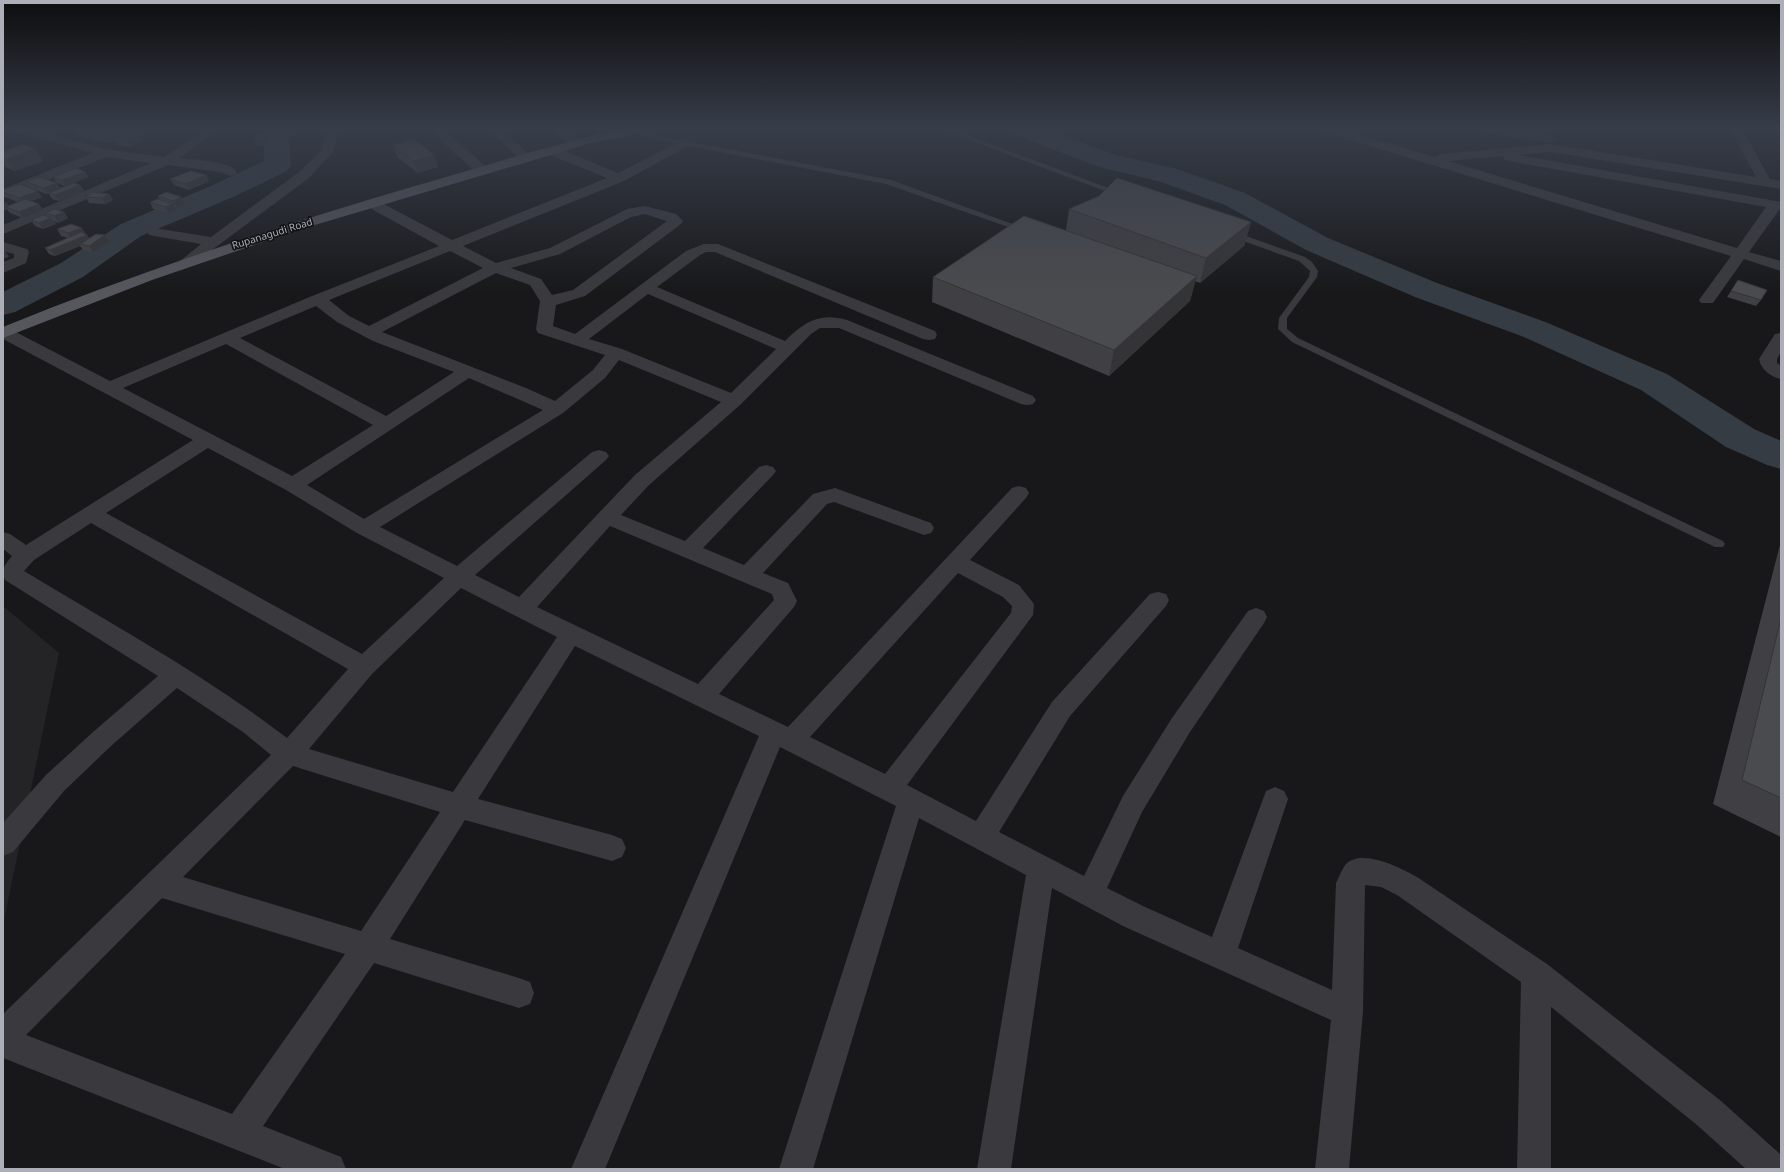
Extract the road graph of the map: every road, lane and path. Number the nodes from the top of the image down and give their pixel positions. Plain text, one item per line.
1 (29, 184) edge
2 (112, 184) edge
3 (292, 184) edge
4 (440, 184) edge
5 (605, 184) edge
6 (893, 184) edge
7 (1094, 184) edge
8 (1511, 184) edge
9 (1654, 184) edge
10 (3, 194) edge
11 (1131, 197) edge
12 (371, 204) junction
13 (1778, 205) edge
14 (3, 230) edge
15 (1220, 230) edge
16 (154, 232) dead end
17 (1036, 234) edge
18 (215, 242) junction
19 (3, 246) edge
20 (451, 246) junction
21 (1740, 253) junction
22 (188, 261) junction
23 (1781, 266) edge
24 (3, 268) edge
25 (495, 268) junction
26 (646, 288) junction
27 (318, 299) junction
28 (1707, 300) dead end
29 (548, 302) junction
30 (369, 332) junction
31 (3, 333) edge
32 (929, 335) dead end
33 (227, 338) junction
34 (1781, 338) edge
35 (577, 340) junction
36 (787, 348) junction
37 (616, 353) junction
38 (467, 372) junction
39 (1781, 374) edge
40 (109, 388) junction
41 (1027, 400) dead end
42 (734, 401) junction
43 (557, 409) junction
44 (386, 424) junction
45 (207, 440) junction
46 (599, 456) dead end
47 (766, 471) dead end
48 (292, 485) junction
49 (1019, 493) dead end
50 (91, 514) junction
51 (607, 517) junction
52 (364, 528) junction
53 (924, 528) dead end
54 (3, 539) edge
55 (1719, 544) dead end
56 (688, 551) junction
57 (26, 555) junction
58 (956, 562) junction
59 (748, 575) junction
60 (460, 576) junction
61 (1158, 600) dead end
62 (522, 608) junction
63 (1256, 617) dead end
64 (571, 634) junction
65 (364, 667) junction
66 (176, 674) junction
67 (702, 696) junction
68 (783, 736) junction
69 (289, 754) junction
70 (900, 794) junction
71 (1274, 799) dead end
72 (459, 806) junction
73 (981, 837) junction
74 (3, 843) edge
75 (612, 848) dead end
76 (1041, 869) junction
77 (158, 883) junction
78 (1090, 894) junction
79 (367, 948) junction
80 (1220, 956) junction
81 (1536, 975) junction
82 (519, 994) dead end
83 (1347, 1012) junction
84 (3, 1036) edge
85 (3, 1042) edge
86 (238, 1134) junction
87 (329, 1169) edge
88 (588, 1169) edge
89 (796, 1169) edge
90 (994, 1169) edge
91 (1332, 1169) edge
92 (1534, 1169) edge
93 (1771, 1169) edge

1 - 10 street
2 - 14 street
3 - 18 street
4 - 12 main road, Rupanagudi Road
5 - 20 street
6 - 17 lane
7 - 11 lane
8 - 21 street
9 - 13 street
12 - 20 street
12 - 22 main road, Rupanagudi Road
13 - 21 street
15 - 55 lane
16 - 18 street
18 - 22 street
19 - 24 street
20 - 25 street
20 - 27 street
21 - 23 street
21 - 28 street
22 - 31 main road, Rupanagudi Road
25 - 29 street
25 - 29 street
25 - 30 street
26 - 32 street
26 - 35 street
26 - 36 street
27 - 30 street
27 - 33 street
29 - 35 street
30 - 38 street
31 - 40 street
33 - 40 street
33 - 44 street
34 - 39 street
35 - 37 street
36 - 41 street
36 - 42 street
37 - 42 street
37 - 43 street
38 - 43 street
38 - 44 street
40 - 45 street
42 - 51 street
43 - 52 street
44 - 48 street
45 - 48 street
45 - 50 street
46 - 60 street
47 - 56 street
48 - 52 street
49 - 58 street
50 - 57 street
50 - 65 street
51 - 56 street
51 - 62 street
52 - 60 street
53 - 59 street
54 - 57 street
56 - 59 street
57 - 66 street
58 - 68 street
58 - 70 street
59 - 67 street
60 - 62 street
60 - 65 street
61 - 73 street
62 - 64 street
63 - 78 street
64 - 67 street
64 - 72 street
65 - 69 street
66 - 69 street
66 - 74 street
67 - 68 street
68 - 70 street
68 - 88 street
69 - 72 street
69 - 77 street
70 - 73 street
70 - 89 street
71 - 80 street
72 - 75 street
72 - 79 street
73 - 76 street
76 - 78 street
76 - 90 street
77 - 79 street
77 - 84 street
78 - 80 street
79 - 82 street
79 - 86 street
80 - 83 street
81 - 83 street
81 - 92 street
81 - 93 street
83 - 91 street
85 - 86 street
86 - 87 street

